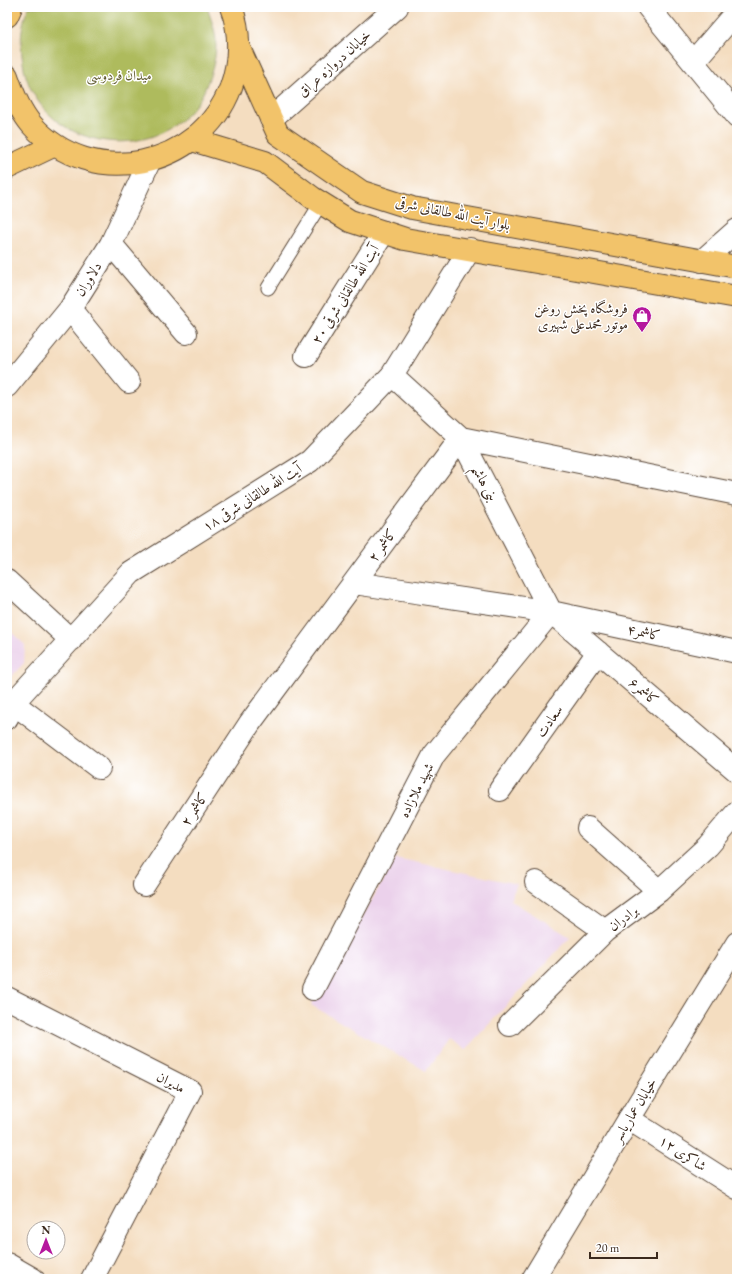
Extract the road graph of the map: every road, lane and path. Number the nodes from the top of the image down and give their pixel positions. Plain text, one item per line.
1 (11, 7) edge
2 (231, 7) edge
3 (397, 7) edge
4 (648, 7) edge
5 (737, 11) edge
6 (7, 16) edge
7 (239, 48) junction
8 (693, 62) junction
9 (7, 76) edge
10 (11, 105) edge
11 (737, 116) edge
12 (271, 119) junction
13 (192, 140) junction
14 (55, 144) junction
15 (150, 160) junction
16 (7, 168) edge
17 (321, 203) junction
18 (737, 230) edge
19 (384, 232) junction
20 (110, 244) junction
21 (470, 249) junction
22 (702, 261) junction
23 (737, 267) edge
24 (268, 288) dead end
25 (737, 297) edge
26 (70, 309) junction
27 (186, 333) dead end
28 (306, 356) dead end
29 (392, 375) junction
30 (129, 382) dead end
31 (7, 386) edge
32 (461, 438) junction
33 (737, 494) edge
34 (7, 581) edge
35 (354, 583) junction
36 (551, 612) junction
37 (70, 640) junction
38 (598, 652) junction
39 (737, 652) edge
40 (10, 711) edge
41 (99, 768) dead end
42 (737, 771) edge
43 (500, 790) dead end
44 (737, 812) edge
45 (588, 828) dead end
46 (536, 882) dead end
47 (144, 885) dead end
48 (659, 891) junction
49 (605, 931) junction
50 (737, 943) edge
51 (313, 988) dead end
52 (7, 998) edge
53 (510, 1025) dead end
54 (629, 1119) junction
55 (737, 1188) edge
56 (7, 1264) edge
57 (33, 1279) edge
58 (92, 1279) edge
59 (533, 1279) edge

1 - 6 main road
2 - 7 main road
3 - 12 street, خیابان دروازه عراق
4 - 8 street
5 - 8 street
7 - 12 main road, بلوار آیت الله طالقانی شرقی
7 - 13 main road
8 - 11 street
9 - 10 main road
10 - 14 main road
12 - 22 main road, بلوار آیت الله طالقانی شرقی
13 - 15 main road
13 - 17 main road
14 - 15 main road
14 - 16 main road
15 - 20 street, دلاوران
17 - 19 main road
17 - 24 lane
18 - 22 street
19 - 21 main road
19 - 28 street, آیت الله طالقانی شرقی ۲۰
20 - 26 street, دلاوران
20 - 27 street
21 - 25 main road
21 - 29 street, آیت الله طالقانی شرقی ۱۸
22 - 23 main road, بلوار آیت الله طالقانی شرقی
26 - 30 street
26 - 31 street, دلاوران
29 - 32 street, بنی هاشم
29 - 37 street, آیت الله طالقانی شرقی ۱۸
32 - 33 street
32 - 35 street, کاشمر ۲
32 - 36 street, بنی هاشم
34 - 37 street
35 - 36 street, کاشمر۴
35 - 47 street, کاشمر ۲
36 - 38 street, کاشمر۶
36 - 39 street, کاشمر۴
36 - 51 street, شهید ملازاده
37 - 40 street, آیت الله طالقانی شرقی ۱۸
38 - 42 street, کاشمر۶
38 - 43 street, سعادت
40 - 41 street
44 - 48 street, برادران
45 - 48 street
46 - 49 street
48 - 49 street, برادران
49 - 53 street, برادران
50 - 54 street, خیابان عمار یاسر
52 - 58 street, مدیران
54 - 55 street, شاکری ۱۲
54 - 59 street, خیابان عمار یاسر
56 - 57 street

